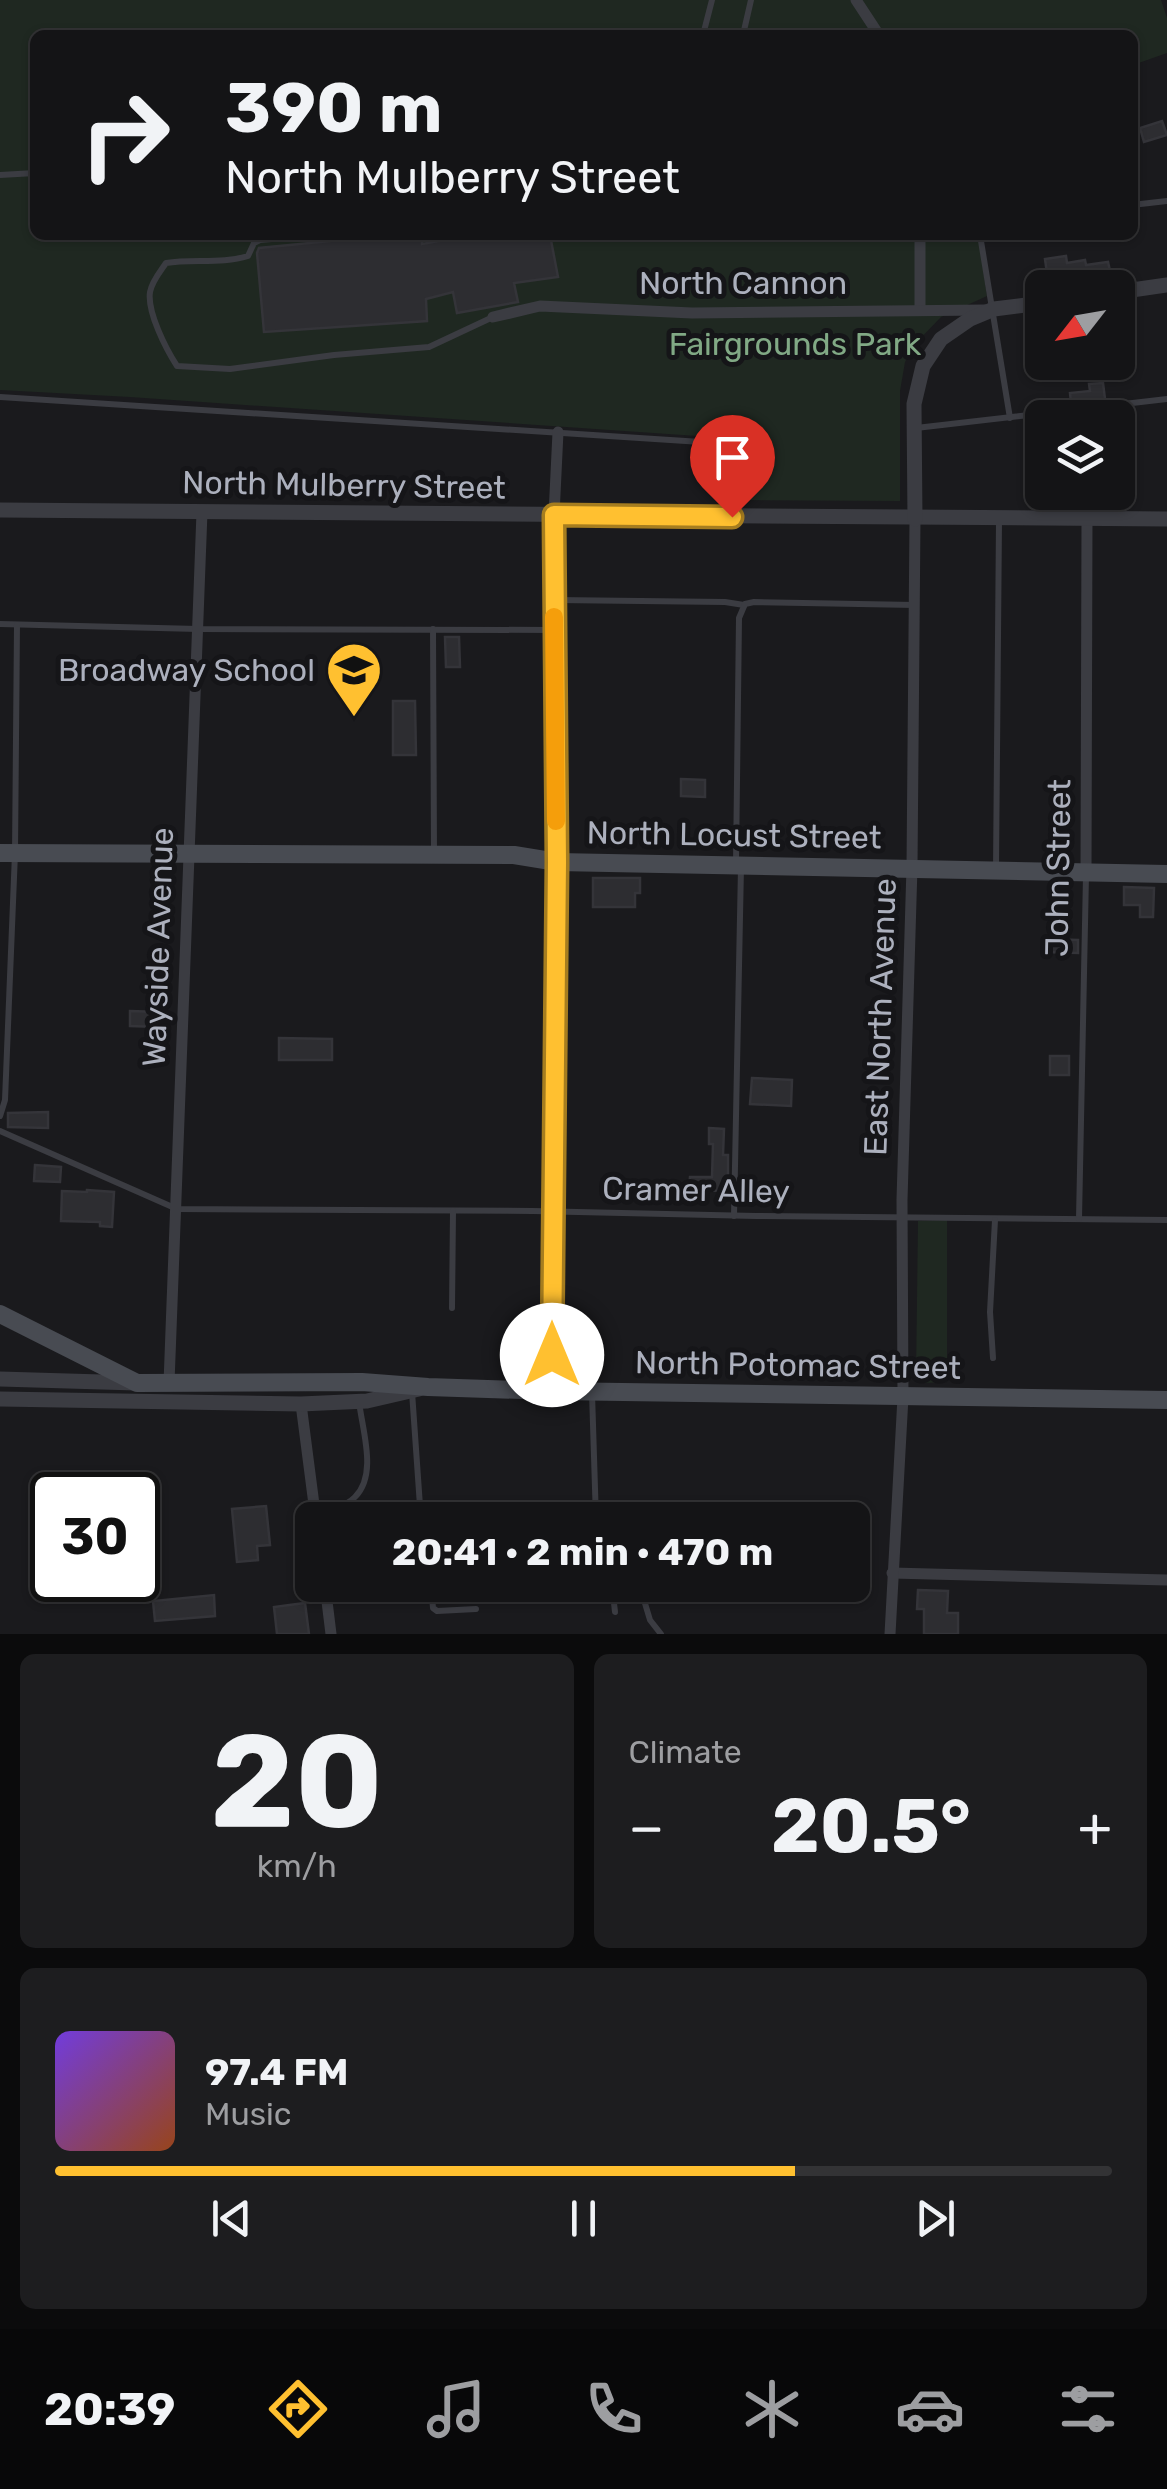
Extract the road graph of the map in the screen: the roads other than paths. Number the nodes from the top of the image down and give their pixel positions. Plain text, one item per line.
1 (712, 0) edge
2 (751, 0) edge
3 (856, 0) edge
4 (704, 30) edge
5 (745, 30) edge
6 (876, 30) edge
7 (30, 172) edge
8 (0, 174) edge
9 (1167, 200) edge
10 (1138, 204) edge
11 (260, 240) edge
12 (920, 240) edge
13 (981, 240) edge
14 (1167, 285) edge
15 (1135, 290) edge
16 (1025, 305) edge
17 (920, 310) junction
18 (994, 310) junction
19 (493, 317) joint
20 (0, 396) edge
21 (1167, 399) edge
22 (1010, 418) junction
23 (916, 428) junction
24 (558, 432) junction
25 (0, 510) edge
26 (202, 512) junction
27 (554, 515) junction
28 (732, 517) junction
29 (999, 518) junction
30 (1086, 518) junction
31 (915, 519) junction
32 (1167, 519) edge
33 (554, 600) junction
34 (744, 605) junction
35 (914, 605) junction
36 (0, 624) edge
37 (17, 624) junction
38 (198, 630) junction
39 (433, 630) junction
40 (554, 630) junction
41 (8, 853) edge
42 (189, 854) junction
43 (434, 855) junction
44 (557, 862) junction
45 (739, 865) junction
46 (912, 867) junction
47 (996, 870) junction
48 (1086, 873) junction
49 (1167, 874) edge
50 (0, 1116) edge
51 (0, 1131) edge
52 (177, 1210) junction
53 (453, 1211) junction
54 (553, 1212) junction
55 (734, 1216) junction
56 (902, 1218) junction
57 (1079, 1219) junction
58 (995, 1220) junction
59 (1167, 1220) edge
60 (452, 1308) dead end
61 (0, 1314) edge
62 (993, 1358) dead end
63 (0, 1378) edge
64 (137, 1383) junction
65 (420, 1389) junction
66 (552, 1391) junction
67 (168, 1392) junction
68 (592, 1392) junction
69 (902, 1396) junction
70 (0, 1398) edge
71 (1167, 1400) edge
72 (359, 1401) junction
73 (301, 1404) junction
74 (314, 1502) edge
75 (348, 1502) edge
76 (420, 1502) edge
77 (595, 1502) edge
78 (892, 1574) junction
79 (1167, 1580) edge
80 (327, 1602) edge
81 (432, 1602) edge
82 (615, 1602) edge
83 (645, 1602) edge
84 (476, 1608) dead end
85 (616, 1612) dead end
86 (331, 1634) edge
87 (661, 1634) edge
88 (890, 1634) edge

1 - 4 lane
2 - 5 lane
3 - 6 street
7 - 8 lane
9 - 10 lane
11 - 19 lane
12 - 17 street
13 - 18 lane
14 - 15 street
16 - 18 street
17 - 18 street, North Cannon
17 - 19 street, North Cannon
18 - 22 lane
18 - 23 street
20 - 24 lane
21 - 22 lane
22 - 23 lane
23 - 31 street
24 - 27 street
24 - 28 lane
25 - 26 street, North Mulberry Street
26 - 27 street, North Mulberry Street
26 - 38 street, Wayside Avenue
27 - 28 street, North Mulberry Street
27 - 33 street
28 - 31 street, North Mulberry Street
29 - 30 street, North Mulberry Street
29 - 31 street, North Mulberry Street
29 - 47 lane
30 - 32 street, North Mulberry Street
30 - 48 street, John Street
31 - 35 street, East North Avenue
33 - 34 lane
33 - 40 street
34 - 35 lane
34 - 45 lane
35 - 46 street, East North Avenue
36 - 37 lane
37 - 38 lane
37 - 41 lane
38 - 39 lane
38 - 42 street, Wayside Avenue
39 - 40 lane
39 - 43 lane
40 - 44 street
41 - 42 main road, North Locust Street
41 - 50 lane
42 - 43 main road, North Locust Street
42 - 52 street, Wayside Avenue
43 - 44 main road, North Locust Street
44 - 45 main road, North Locust Street
44 - 54 street
45 - 46 main road, North Locust Street
45 - 55 lane
46 - 47 main road, North Locust Street
46 - 56 street, East North Avenue
47 - 48 main road, North Locust Street
48 - 49 main road, North Locust Street
48 - 57 lane, John Street
51 - 52 lane, Cramer Alley
52 - 53 lane, Cramer Alley
52 - 67 street, Wayside Avenue
53 - 54 lane, Cramer Alley
53 - 60 lane
54 - 55 lane, Cramer Alley
54 - 66 street
55 - 56 lane, Cramer Alley
56 - 58 lane, Cramer Alley
56 - 69 street, East North Avenue
57 - 58 lane, Cramer Alley
57 - 59 lane, Cramer Alley
58 - 62 lane
61 - 64 main road
63 - 64 street
64 - 67 main road
65 - 66 main road, North Potomac Street
65 - 67 main road, North Potomac Street
65 - 72 street, North Potomac Street
65 - 76 lane
66 - 68 main road, North Potomac Street
67 - 70 street
67 - 73 street, North Potomac Street
68 - 69 main road, North Potomac Street
68 - 77 lane
69 - 71 main road, North Potomac Street
69 - 78 street, East North Avenue
72 - 73 street, North Potomac Street
72 - 75 lane
73 - 74 street
78 - 79 street
78 - 88 street, East North Avenue
80 - 86 street
81 - 84 lane
82 - 85 lane
83 - 87 lane

